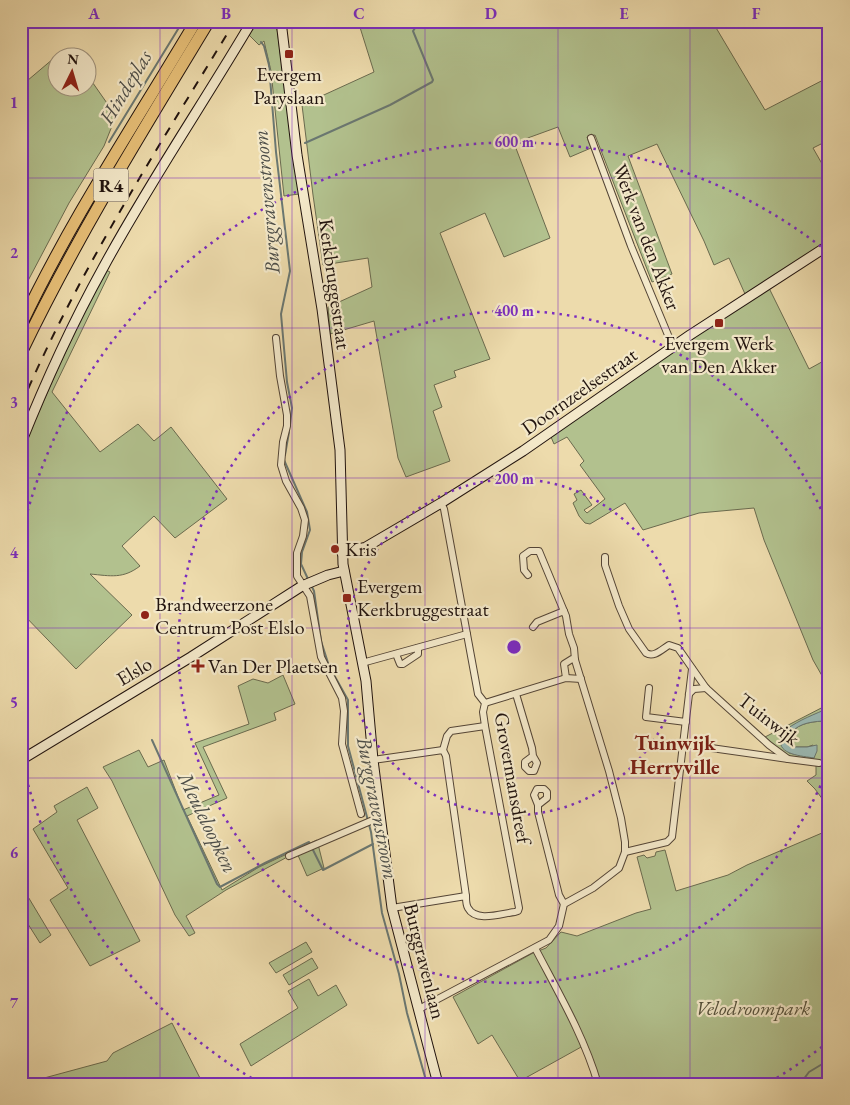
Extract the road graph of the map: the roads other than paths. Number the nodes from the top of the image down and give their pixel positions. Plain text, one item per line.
1 (196, 21) edge
2 (209, 21) edge
3 (252, 21) edge
4 (281, 21) edge
5 (591, 138) dead end
6 (829, 245) edge
7 (21, 325) edge
8 (276, 338) dead end
9 (673, 346) junction
10 (21, 353) edge
11 (21, 443) edge
12 (441, 503) junction
13 (342, 553) junction
14 (605, 557) dead end
15 (344, 571) junction
16 (528, 576) dead end
17 (307, 584) junction
18 (564, 611) junction
19 (533, 627) dead end
20 (467, 634) junction
21 (418, 648) junction
22 (396, 654) junction
23 (575, 660) junction
24 (362, 663) junction
25 (692, 669) junction
26 (566, 678) junction
27 (581, 679) junction
28 (649, 688) dead end
29 (706, 688) junction
30 (516, 694) junction
31 (690, 694) junction
32 (485, 703) junction
33 (686, 722) junction
34 (485, 726) junction
35 (683, 744) junction
36 (443, 750) junction
37 (532, 756) dead end
38 (788, 759) junction
39 (21, 760) edge
40 (373, 760) junction
41 (819, 763) dead end
42 (538, 805) dead end
43 (361, 814) dead end
44 (380, 817) junction
45 (625, 852) junction
46 (289, 856) dead end
47 (466, 896) junction
48 (564, 904) junction
49 (392, 908) junction
50 (535, 948) junction
51 (419, 1009) junction
52 (438, 1084) edge
53 (598, 1084) edge

1 - 7 highway, R4
2 - 10 highway, R4
3 - 11 main road
4 - 13 main road, Kerkbruggestraat
5 - 9 street, Werk van den Akker
6 - 9 main road, Doornzeelsestraat
8 - 17 street
9 - 12 main road, Doornzeelsestraat
12 - 13 main road, Doornzeelsestraat
12 - 20 street, Grovermansdreef
13 - 15 main road, Burggravenlaan
14 - 25 street, Tuinwijk
15 - 17 main road, Elslo
15 - 24 main road, Burggravenlaan
16 - 18 street
17 - 39 main road, Elslo
17 - 43 street
18 - 19 street
18 - 23 street
20 - 21 street
20 - 32 street, Grovermansdreef
21 - 22 street
21 - 22 street
22 - 24 street
23 - 26 street
23 - 27 street
24 - 40 main road, Burggravenlaan
25 - 29 street, Tuinwijk
25 - 31 street
26 - 27 street
26 - 30 street
27 - 45 street
28 - 33 street
29 - 31 street
29 - 38 street, Tuinwijk
30 - 32 street
30 - 37 street
31 - 33 street
32 - 34 street, Grovermansdreef
33 - 35 street
34 - 36 street
34 - 47 street, Grovermansdreef
35 - 38 street
35 - 45 street
36 - 40 street
36 - 47 street
38 - 41 street, Tuinwijk
40 - 44 main road, Burggravenlaan
42 - 48 street
44 - 46 street
44 - 49 main road, Burggravenlaan
45 - 48 street
47 - 49 street
48 - 50 street
49 - 51 main road, Burggravenlaan
50 - 51 street
50 - 53 street
51 - 52 main road, Burggravenlaan

